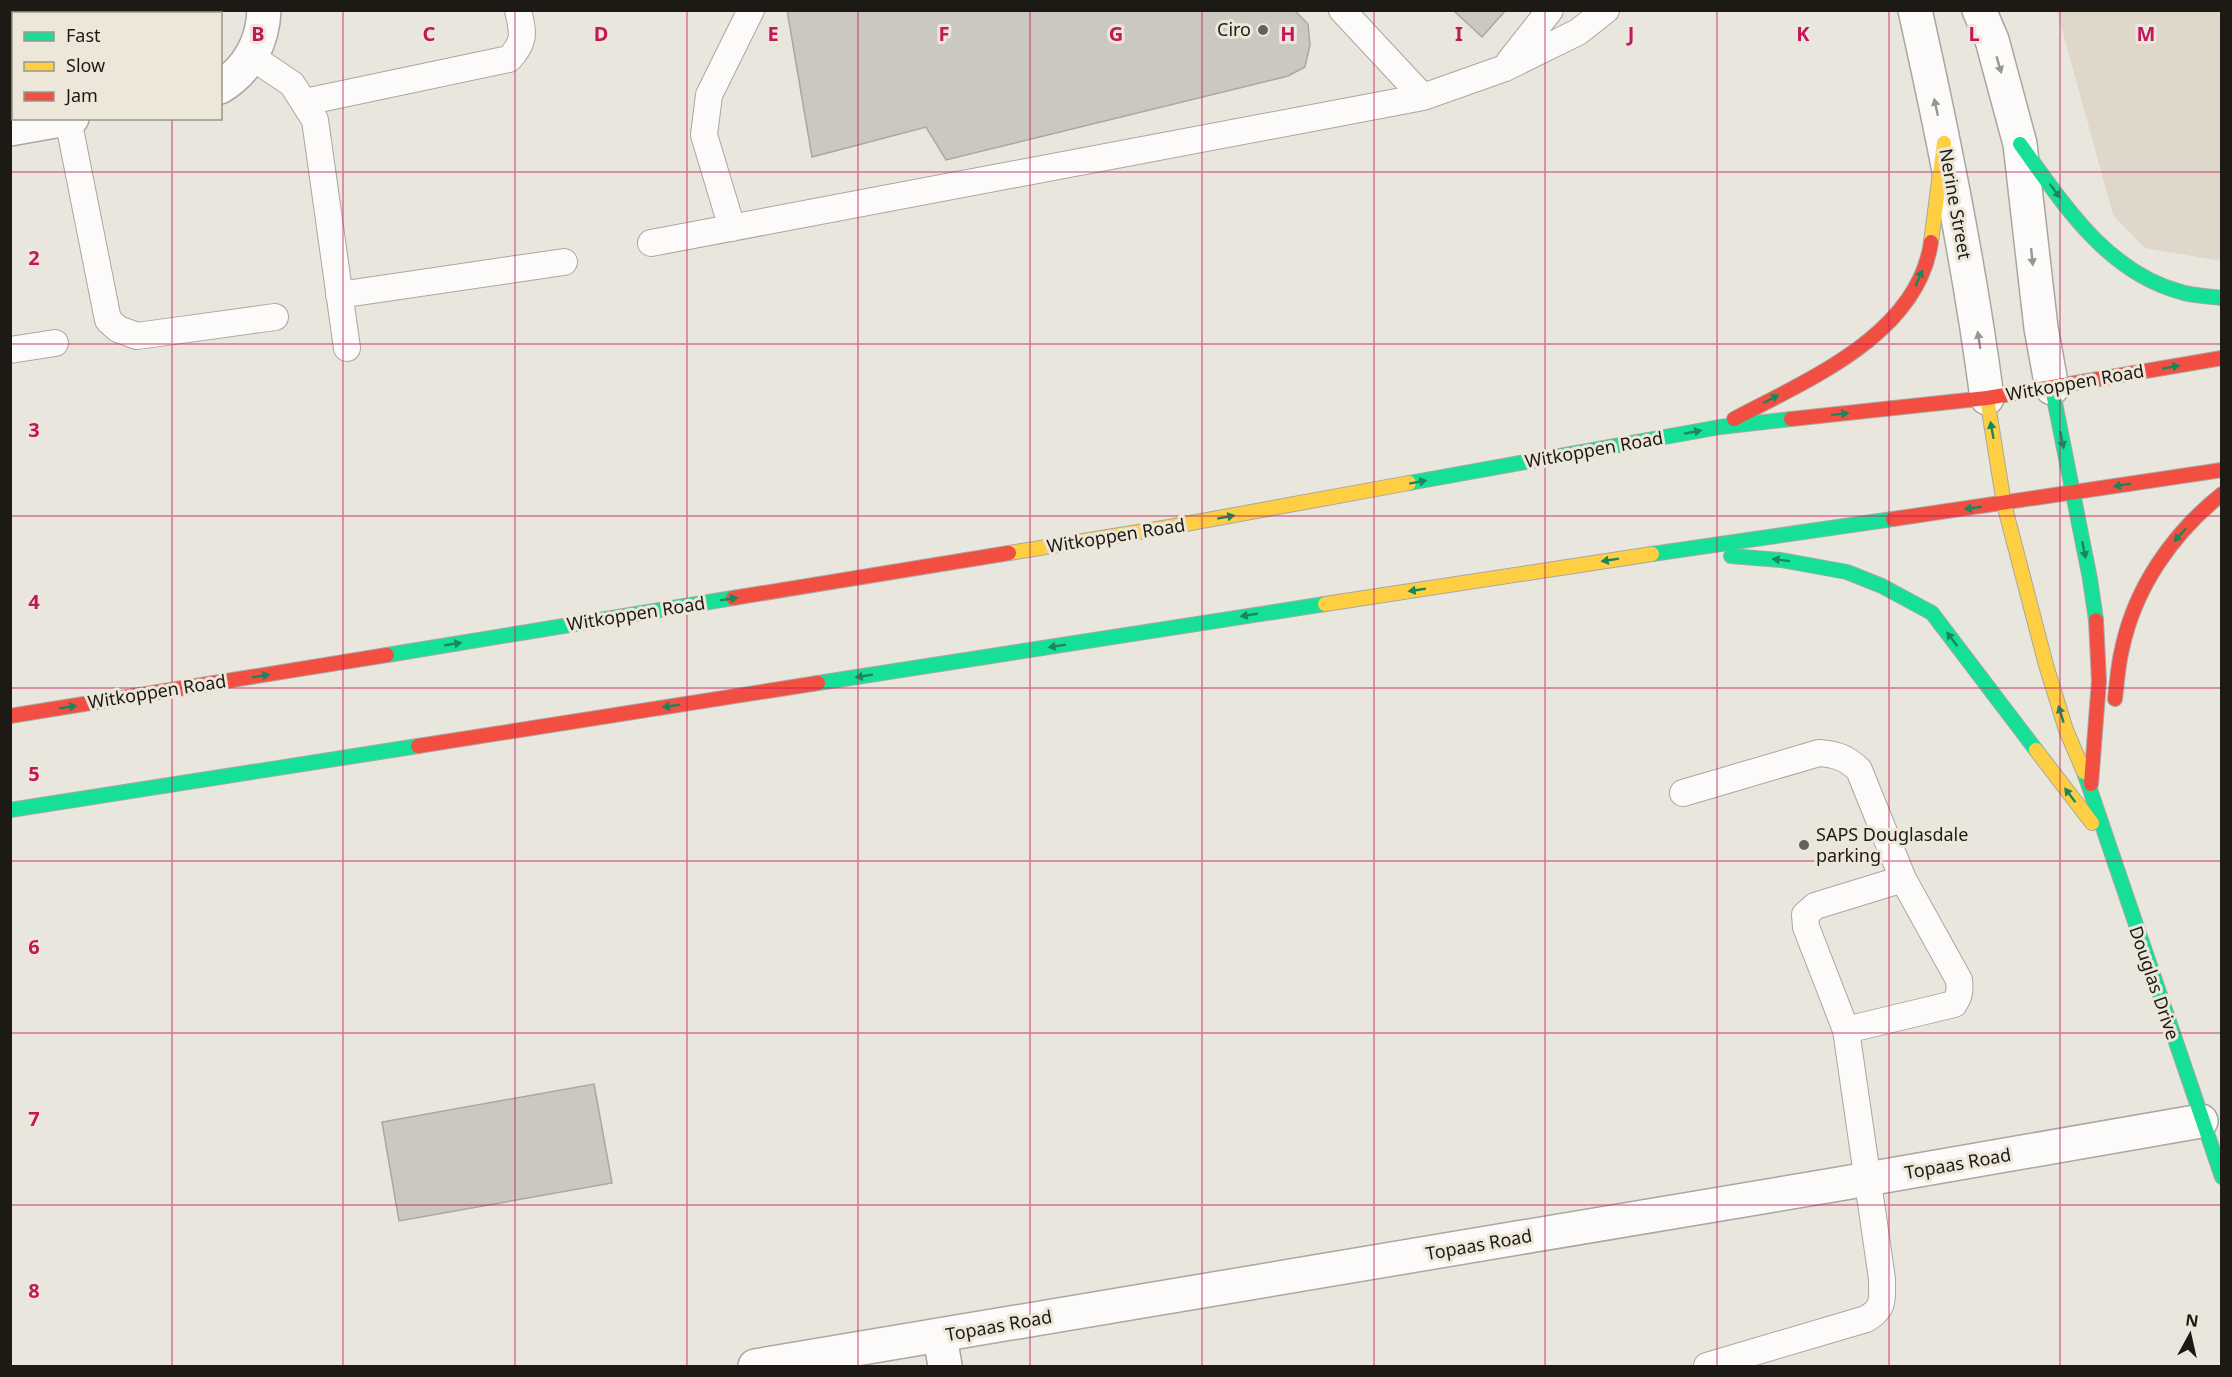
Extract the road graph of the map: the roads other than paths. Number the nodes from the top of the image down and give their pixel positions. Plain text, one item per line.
1 (264, 10) edge
2 (518, 10) edge
3 (751, 10) edge
4 (1342, 10) edge
5 (1550, 10) edge
6 (1606, 10) edge
7 (1915, 10) edge
8 (1979, 10) edge
9 (252, 57) junction
10 (1505, 68) junction
11 (222, 85) edge
12 (1423, 97) junction
13 (305, 102) junction
14 (62, 120) edge
15 (68, 120) edge
16 (10, 129) edge
17 (1944, 143) junction
18 (2020, 144) junction
19 (732, 228) junction
20 (651, 243) dead end
21 (564, 262) dead end
22 (339, 295) junction
23 (2222, 298) edge
24 (275, 317) dead end
25 (55, 343) dead end
26 (347, 348) dead end
27 (10, 350) edge
28 (2222, 358) edge
29 (2052, 388) junction
30 (1987, 398) junction
31 (1720, 427) junction
32 (2222, 470) edge
33 (2073, 492) junction
34 (2222, 494) edge
35 (2004, 504) junction
36 (1668, 551) junction
37 (2113, 713) dead end
38 (10, 716) edge
39 (2107, 758) dead end
40 (2090, 788) junction
41 (1683, 793) dead end
42 (10, 810) edge
43 (2099, 815) junction
44 (2106, 841) junction
45 (1903, 879) junction
46 (1846, 1030) junction
47 (2201, 1120) junction
48 (2222, 1178) edge
49 (1868, 1179) junction
50 (943, 1351) edge
51 (755, 1366) edge
52 (1707, 1366) edge

1 - 9 street
2 - 13 lane
3 - 19 lane
4 - 12 lane
5 - 10 lane
6 - 10 lane
17 -> 7 street, Nerine Street
8 -> 18 street
9 - 11 street
9 - 13 lane
10 - 12 lane
12 - 19 lane
13 - 22 lane
14 - 16 street
15 - 24 lane
30 -> 17 street, Nerine Street
31 -> 17 main road
18 -> 23 main road
18 -> 29 street
19 - 20 lane
21 - 22 lane
22 - 26 lane
25 - 27 lane
29 -> 28 main road, Witkoppen Road
29 - 30 main road, Witkoppen Road
29 -> 33 main road, Douglas Drive
31 -> 30 main road, Witkoppen Road
35 -> 30 main road, Douglas Drive
38 -> 31 main road, Witkoppen Road
32 -> 33 main road
33 - 35 main road
33 -> 40 main road, Douglas Drive
34 -> 37 main road
35 -> 36 main road
40 -> 35 main road, Douglas Drive
36 -> 42 main road
44 -> 36 main road
39 - 43 main road
40 - 43 main road, Douglas Drive
41 - 45 lane
43 - 44 main road, Douglas Drive
44 - 47 main road, Douglas Drive
45 - 46 lane
45 - 46 lane
46 - 49 lane
47 - 48 main road, Douglas Drive
47 - 49 street, Topaas Road
49 - 50 street, Topaas Road
49 - 52 lane
50 - 51 street, Topaas Road

